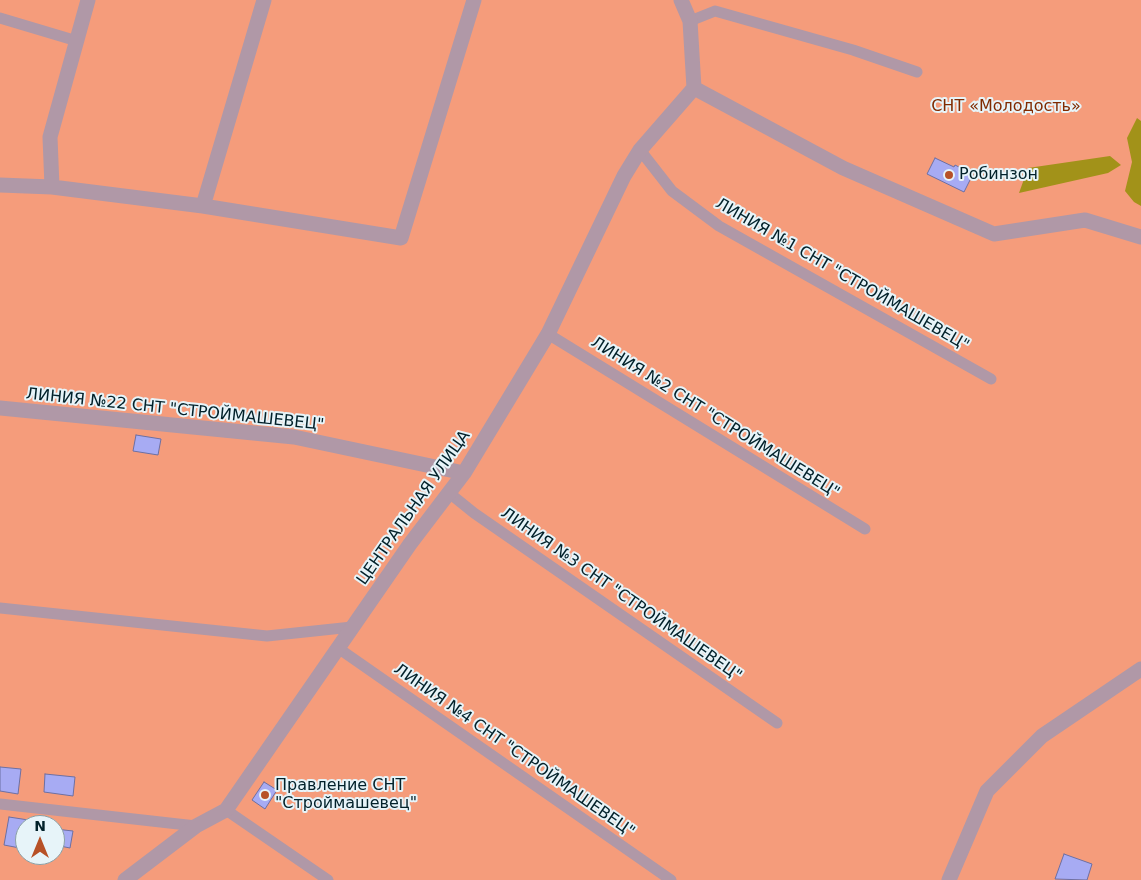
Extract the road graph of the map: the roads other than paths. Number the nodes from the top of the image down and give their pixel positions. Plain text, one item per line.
1 (88, 0) edge
2 (264, 0) edge
3 (474, 0) edge
4 (681, 0) edge
5 (0, 18) edge
6 (690, 20) junction
7 (77, 41) junction
8 (917, 72) dead end
9 (694, 88) junction
10 (640, 150) junction
11 (0, 185) edge
12 (52, 187) junction
13 (203, 206) junction
14 (1141, 237) edge
15 (548, 334) junction
16 (991, 379) dead end
17 (0, 408) edge
18 (464, 473) junction
19 (448, 492) junction
20 (865, 529) dead end
21 (0, 608) edge
22 (352, 627) junction
23 (338, 648) junction
24 (1141, 669) edge
25 (777, 723) dead end
26 (0, 804) edge
27 (226, 810) junction
28 (196, 826) junction
29 (125, 880) edge
30 (328, 880) edge
31 (671, 880) edge
32 (949, 880) edge

1 - 7 street
2 - 13 street
3 - 13 street
4 - 6 street
5 - 7 lane
6 - 8 lane
6 - 9 street
7 - 12 street
9 - 10 street, ЦЕНТРАЛЬНАЯ УЛИЦА
9 - 14 street
10 - 15 street, ЦЕНТРАЛЬНАЯ УЛИЦА
10 - 16 lane, ЛИНИЯ №1 СНТ "СТРОЙМАШЕВЕЦ"
11 - 12 street
12 - 13 street
15 - 18 street, ЦЕНТРАЛЬНАЯ УЛИЦА
15 - 20 lane, ЛИНИЯ №2 СНТ "СТРОЙМАШЕВЕЦ"
17 - 18 street, ЛИНИЯ №22 СНТ "СТРОЙМАШЕВЕЦ"
18 - 19 street, ЦЕНТРАЛЬНАЯ УЛИЦА
19 - 22 street, ЦЕНТРАЛЬНАЯ УЛИЦА
19 - 25 lane, ЛИНИЯ №3 СНТ "СТРОЙМАШЕВЕЦ"
21 - 22 lane
22 - 23 street, ЦЕНТРАЛЬНАЯ УЛИЦА
23 - 27 street, ЦЕНТРАЛЬНАЯ УЛИЦА
23 - 31 lane, ЛИНИЯ №4 СНТ "СТРОЙМАШЕВЕЦ"
24 - 32 street
26 - 28 lane
27 - 28 street, ЦЕНТРАЛЬНАЯ УЛИЦА
27 - 30 lane
28 - 29 street, ЦЕНТРАЛЬНАЯ УЛИЦА

